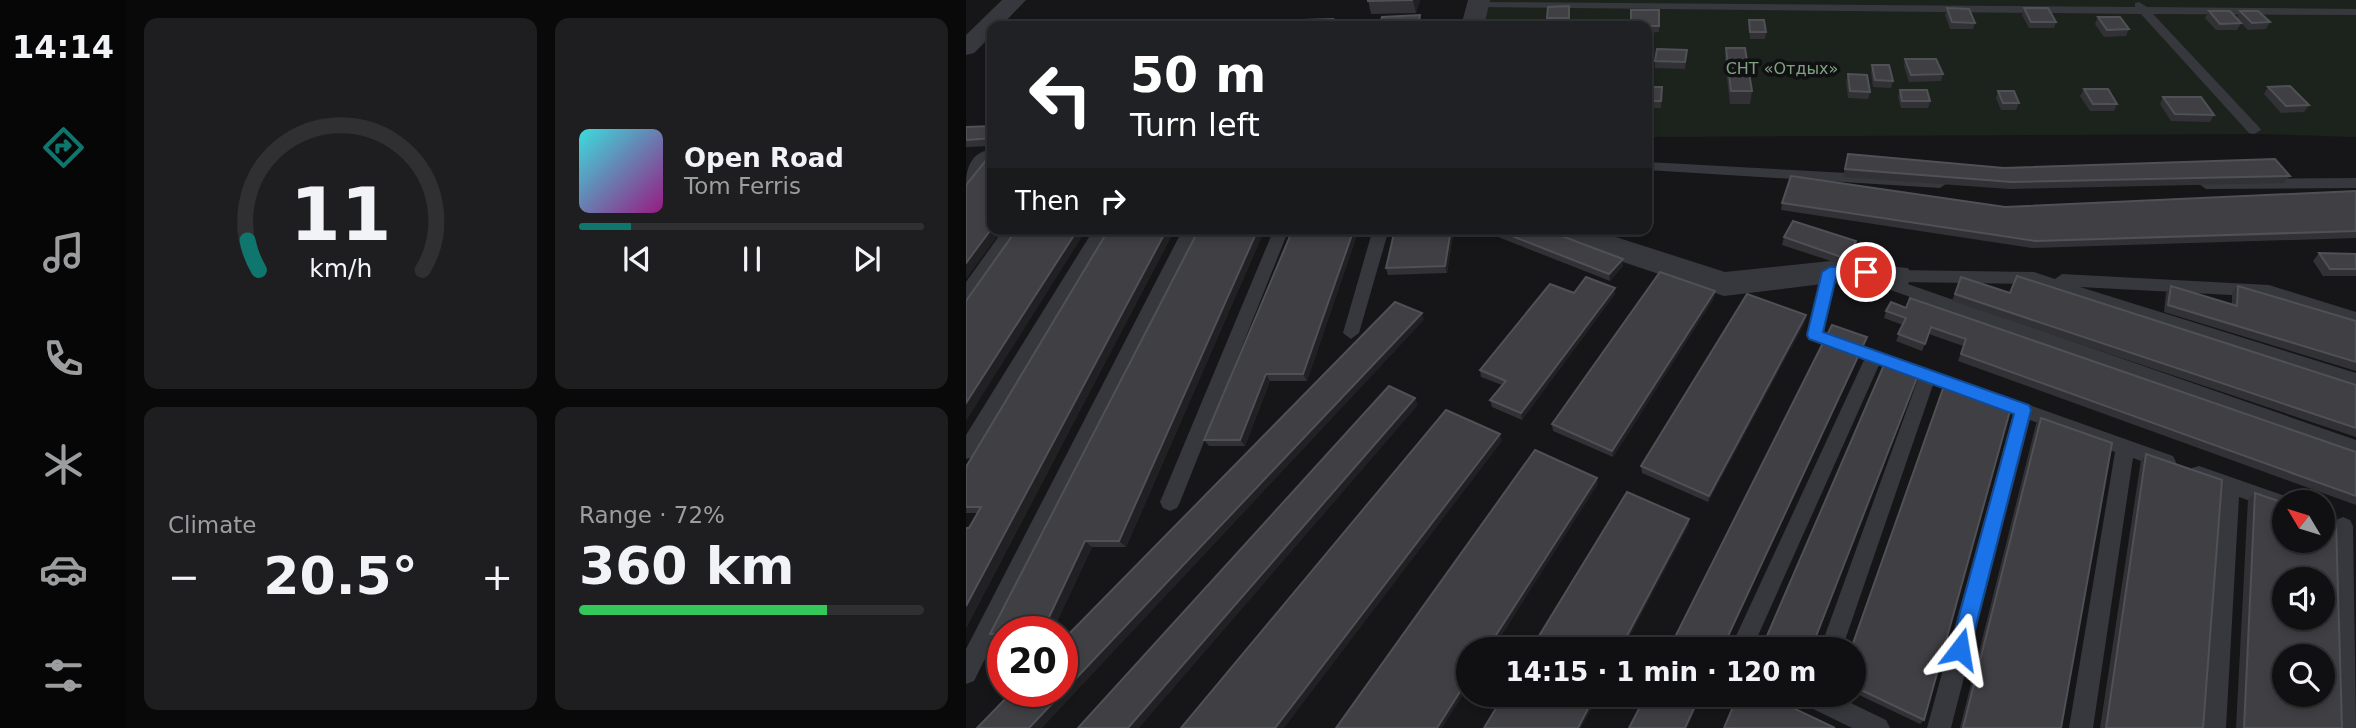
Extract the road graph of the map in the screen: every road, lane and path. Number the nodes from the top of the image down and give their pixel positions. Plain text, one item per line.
1 (1015, 0) edge
2 (2134, 0) edge
3 (1476, 10) edge
4 (2144, 11) junction
5 (2356, 12) edge
6 (994, 21) edge
7 (987, 27) edge
8 (966, 48) edge
9 (2254, 130) dead end
10 (987, 155) edge
11 (966, 156) edge
12 (987, 157) edge
13 (1652, 166) edge
14 (966, 178) edge
15 (2356, 183) edge
16 (1952, 184) edge
17 (2186, 185) edge
18 (1008, 235) edge
19 (1098, 235) edge
20 (1188, 235) edge
21 (1280, 235) edge
22 (1379, 235) edge
23 (1575, 235) edge
24 (1844, 272) junction
25 (1896, 276) joint
26 (2034, 278) junction
27 (966, 294) edge
28 (2356, 318) edge
29 (1351, 333) dead end
30 (1874, 356) junction
31 (1928, 375) junction
32 (2356, 380) edge
33 (2023, 410) junction
34 (2125, 447) junction
35 (2356, 448) edge
36 (966, 451) edge
37 (2230, 485) junction
38 (2272, 501) edge
39 (1170, 502) dead end
40 (2340, 525) edge
41 (1746, 637) edge
42 (1835, 637) edge
43 (966, 673) edge
44 (1835, 707) edge
45 (1878, 728) edge
46 (1939, 728) edge
47 (2081, 728) edge
48 (2214, 728) edge
49 (2350, 728) edge

1 - 6 street
2 - 4 lane
3 - 4 lane
4 - 5 lane
4 - 9 lane
7 - 8 street
10 - 11 lane
12 - 14 lane
13 - 16 lane
15 - 17 lane
18 - 27 lane
19 - 36 lane
20 - 43 lane
21 - 39 lane
22 - 29 lane
23 - 24 street
24 - 25 street
24 - 30 lane
24 - 35 lane
25 - 26 lane
26 - 28 lane
26 - 32 lane
30 - 31 lane
30 - 41 lane
31 - 33 lane
31 - 42 lane
33 - 34 lane
33 - 46 lane
34 - 37 lane
34 - 47 lane
37 - 38 lane
37 - 48 lane
40 - 49 lane
44 - 45 lane

